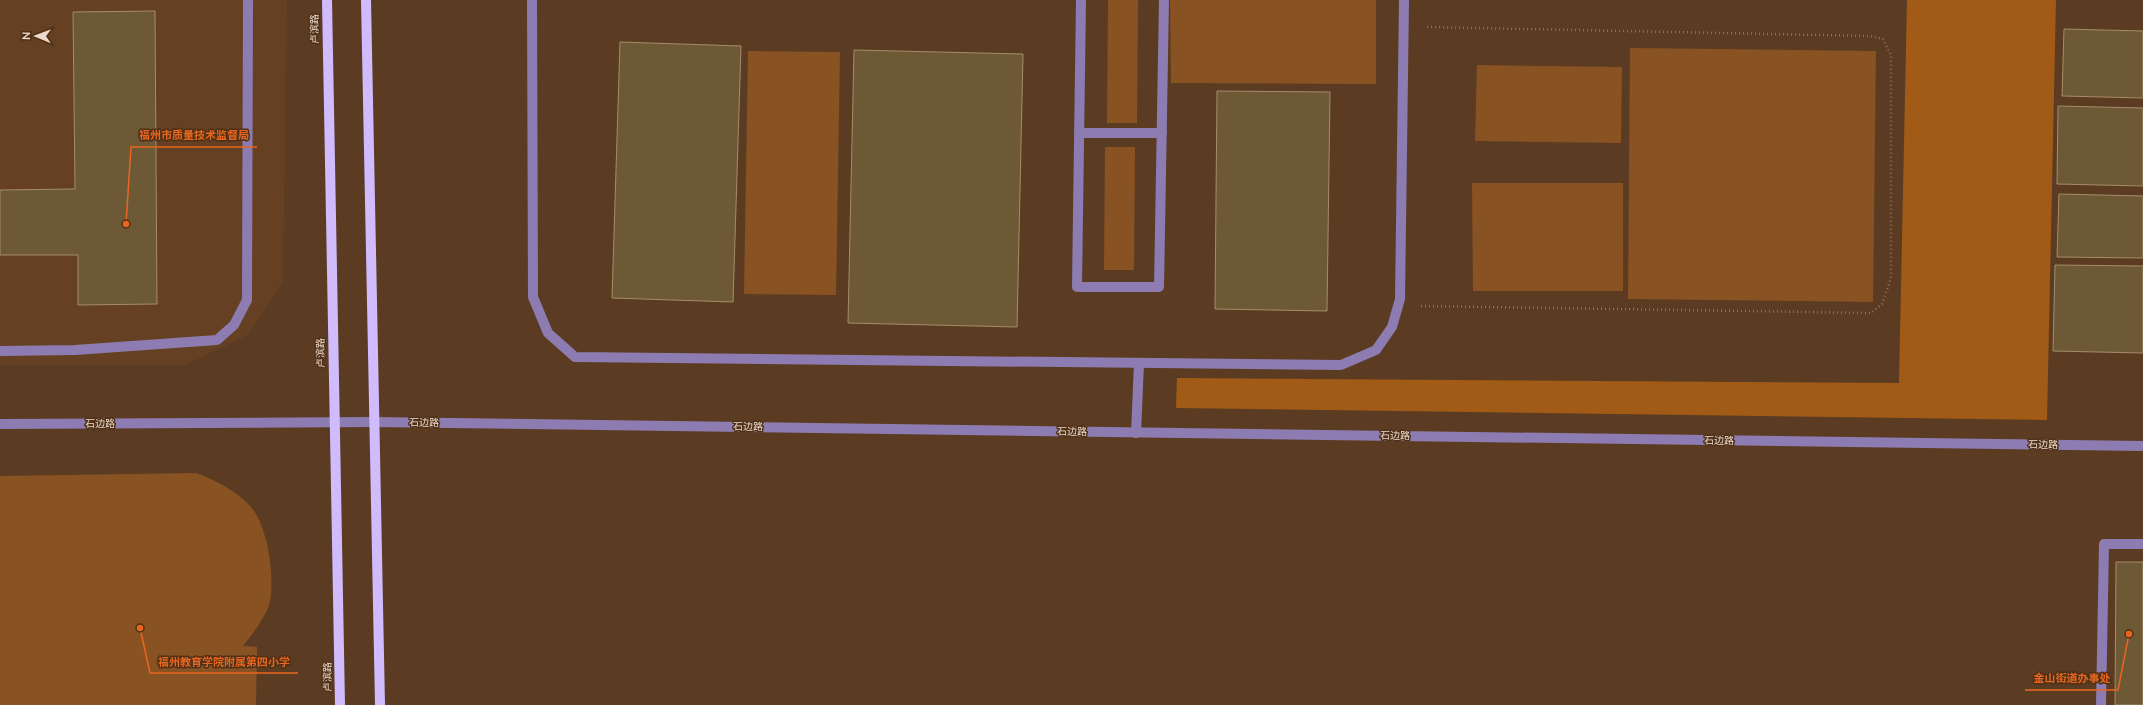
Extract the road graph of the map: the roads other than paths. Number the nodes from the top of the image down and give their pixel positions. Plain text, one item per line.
1 (248, 0) edge
2 (327, 0) edge
3 (366, 0) edge
4 (532, 0) edge
5 (1081, 0) edge
6 (1164, 0) edge
7 (1404, 0) edge
8 (1079, 133) junction
9 (1162, 133) junction
10 (0, 351) edge
11 (1139, 363) junction
12 (373, 422) junction
13 (334, 423) junction
14 (0, 424) edge
15 (1136, 433) junction
16 (2143, 446) edge
17 (2143, 544) edge
18 (340, 705) edge
19 (380, 705) edge
20 (2101, 705) edge

1 - 10 street
2 - 13 main road, 卢滨路
3 - 12 main road
4 - 11 street
5 - 8 street
6 - 9 street
7 - 11 street
8 - 9 street
8 - 9 street
11 - 15 street
12 - 13 street, 石边路
12 - 15 street, 石边路
12 - 19 main road
13 - 14 street, 石边路
13 - 18 main road, 卢滨路
15 - 16 street, 石边路
17 - 20 street

